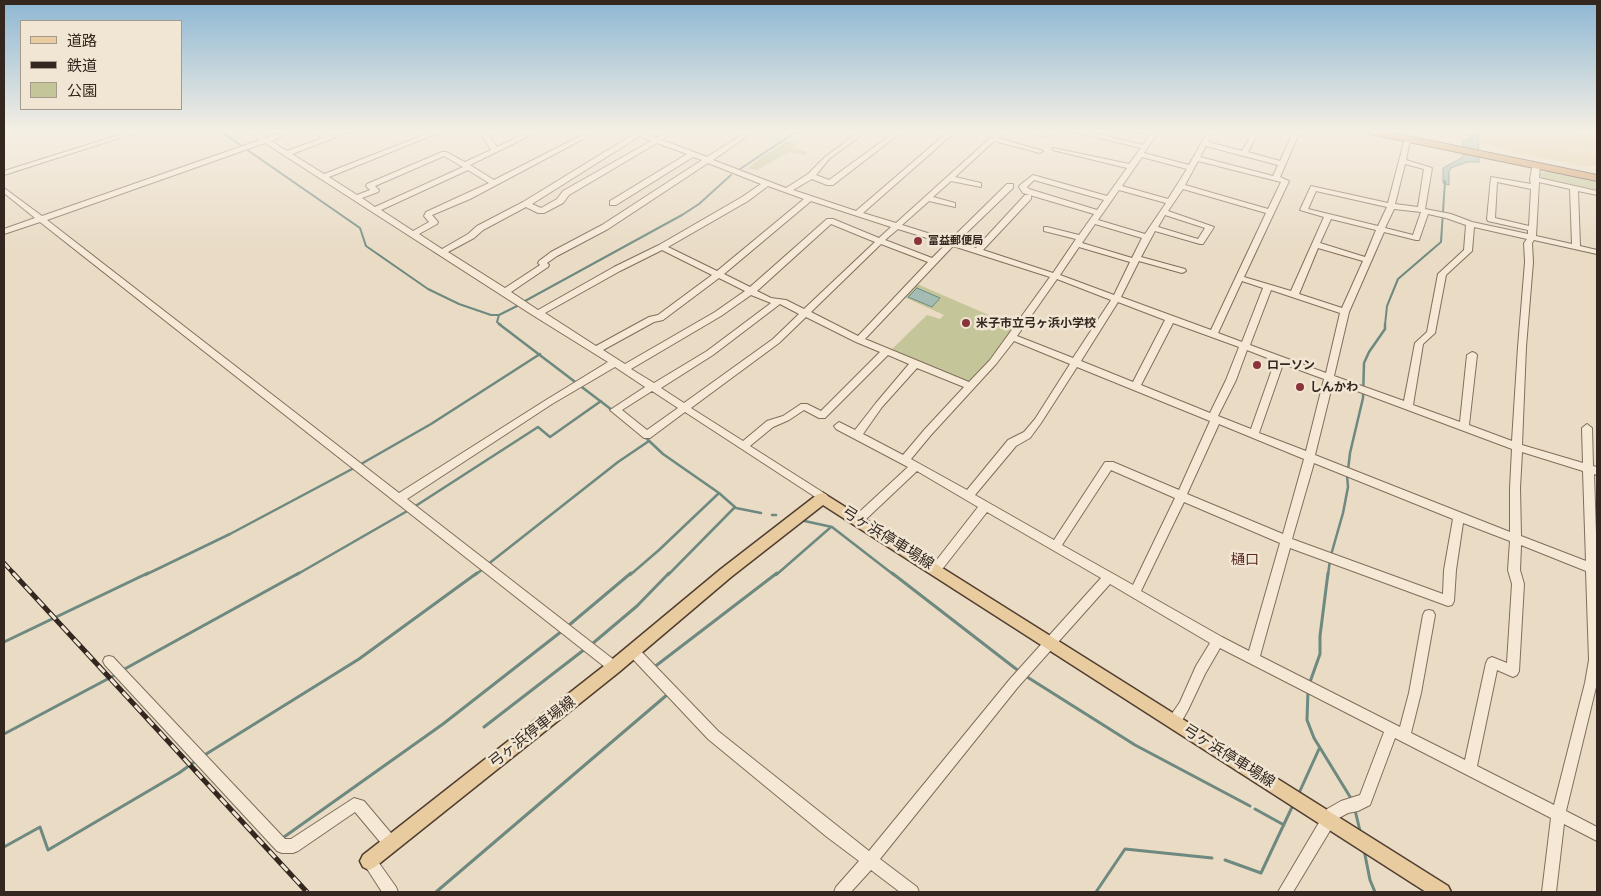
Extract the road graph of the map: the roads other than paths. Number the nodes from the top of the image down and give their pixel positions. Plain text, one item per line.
1 (173, 173) edge
2 (316, 173) edge
3 (333, 173) edge
4 (400, 173) edge
5 (452, 173) edge
6 (477, 173) edge
7 (514, 173) edge
8 (574, 173) edge
9 (600, 173) edge
10 (662, 173) edge
11 (687, 173) edge
12 (740, 173) edge
13 (814, 173) edge
14 (844, 173) edge
15 (904, 173) edge
16 (956, 173) edge
17 (1127, 173) edge
18 (1188, 173) edge
19 (1255, 173) edge
20 (1279, 173) edge
21 (1399, 173) edge
22 (1427, 173) edge
23 (1535, 173) edge
24 (1579, 173) edge
25 (1581, 173) edge
26 (811, 176) junction
27 (1597, 176) edge
28 (322, 177) junction
29 (950, 178) junction
30 (1276, 178) junction
31 (494, 183) junction
32 (767, 183) junction
33 (1534, 183) junction
34 (978, 185) dead end
35 (1010, 186) dead end
36 (1118, 186) junction
37 (1181, 186) junction
38 (1574, 188) junction
39 (4, 190) edge
40 (787, 191) junction
41 (1597, 193) edge
42 (1028, 197) dead end
43 (356, 198) junction
44 (928, 198) junction
45 (809, 199) junction
46 (1108, 199) junction
47 (1170, 202) junction
48 (613, 203) dead end
49 (526, 204) junction
50 (952, 205) dead end
51 (1391, 206) junction
52 (374, 210) junction
53 (1423, 211) junction
54 (1163, 212) junction
55 (1271, 212) junction
56 (856, 214) junction
57 (1328, 216) junction
58 (1096, 217) junction
59 (41, 219) junction
60 (1470, 224) junction
61 (897, 226) junction
62 (1153, 228) junction
63 (1382, 228) junction
64 (1047, 229) dead end
65 (4, 232) edge
66 (1532, 233) junction
67 (413, 234) junction
68 (1147, 237) junction
69 (880, 241) junction
70 (1079, 241) junction
71 (952, 243) junction
72 (1317, 244) junction
73 (1576, 247) junction
74 (662, 248) junction
75 (978, 251) junction
76 (442, 252) junction
77 (1597, 252) edge
78 (1136, 259) junction
79 (1368, 260) junction
80 (933, 262) junction
81 (1182, 271) dead end
82 (718, 276) junction
83 (1055, 276) junction
84 (1240, 278) junction
85 (1268, 287) junction
86 (751, 291) junction
87 (504, 292) junction
88 (1294, 296) junction
89 (1116, 298) junction
90 (778, 302) junction
91 (807, 312) junction
92 (1345, 312) junction
93 (537, 314) junction
94 (1170, 319) junction
95 (1213, 336) junction
96 (1012, 337) junction
97 (859, 340) junction
98 (1244, 347) junction
99 (596, 350) junction
100 (886, 352) junction
101 (1472, 355) dead end
102 (1280, 360) junction
103 (1076, 362) junction
104 (614, 363) junction
105 (914, 364) junction
106 (624, 369) junction
107 (1328, 378) junction
108 (970, 386) junction
109 (1136, 386) junction
110 (652, 387) junction
111 (1408, 407) junction
112 (684, 408) junction
113 (1214, 418) junction
114 (839, 426) dead end
115 (1464, 428) junction
116 (1587, 428) dead end
117 (1254, 434) junction
118 (858, 435) junction
119 (743, 446) junction
120 (1518, 448) junction
121 (1310, 457) junction
122 (905, 460) junction
123 (916, 466) junction
124 (1593, 470) edge
125 (968, 496) junction
126 (1182, 496) junction
127 (823, 498) junction
128 (398, 499) junction
129 (985, 506) junction
130 (1459, 517) junction
131 (859, 519) junction
132 (1516, 538) junction
133 (1287, 541) junction
134 (1055, 548) junction
135 (936, 569) junction
136 (1595, 569) edge
137 (1108, 578) junction
138 (1135, 592) junction
139 (1429, 615) dead end
140 (1218, 641) junction
141 (1051, 642) junction
142 (633, 651) junction
143 (1253, 660) junction
144 (1596, 660) edge
145 (109, 661) dead end
146 (614, 667) junction
147 (1174, 722) junction
148 (1391, 730) junction
149 (1404, 736) junction
150 (1470, 769) junction
151 (1558, 815) junction
152 (1328, 819) junction
153 (1597, 834) edge
154 (391, 844) junction
155 (870, 860) junction
156 (369, 862) joint
157 (391, 892) edge
158 (841, 892) edge
159 (912, 892) edge
160 (1285, 892) edge
161 (1442, 892) edge
162 (1549, 892) edge

1 - 59 street
2 - 28 street
3 - 28 street
4 - 43 street
5 - 52 street
6 - 31 street
7 - 31 street
8 - 49 street
9 - 49 street
10 - 48 street
11 - 87 street
12 - 32 street
13 - 26 street
14 - 26 street
15 - 56 street
16 - 29 street
17 - 36 street
18 - 37 street
19 - 30 street
20 - 30 street
21 - 51 street
22 - 53 street
23 - 33 street
24 - 27 highway
25 - 27 highway
26 - 40 street
28 - 43 street
29 - 34 street
29 - 44 street
30 - 55 street
31 - 67 street
32 - 40 street
32 - 74 street
33 - 38 street
33 - 66 street
33 - 66 street
35 - 71 street
36 - 46 street
36 - 47 street
37 - 47 street
37 - 55 street
38 - 41 street
38 - 73 street
39 - 59 street
40 - 45 street
42 - 75 street
43 - 52 street
44 - 50 street
44 - 61 street
45 - 56 street
45 - 82 street
46 - 58 street
46 - 58 street
47 - 54 street
49 - 76 street
51 - 53 street
51 - 57 street
51 - 63 street
52 - 67 street
53 - 60 street
53 - 63 street
54 - 62 street
54 - 62 street
55 - 84 street
56 - 61 street
57 - 63 street
57 - 72 street
58 - 68 street
58 - 70 street
59 - 65 street
59 - 128 street
60 - 66 street
60 - 111 street
61 - 69 street
61 - 71 street
62 - 68 street
63 - 79 street
64 - 70 street
66 - 73 street
66 - 120 street
67 - 76 street
68 - 78 street
69 - 80 street
69 - 86 street
69 - 91 street
70 - 78 street
70 - 83 street
71 - 75 street
71 - 80 street
72 - 79 street
72 - 88 street
73 - 77 street
74 - 82 street
74 - 93 street
75 - 83 street
76 - 87 street
78 - 81 street
78 - 89 street
79 - 92 street
80 - 97 street
82 - 86 street
82 - 99 street
83 - 89 street
83 - 96 street
84 - 85 street
84 - 95 street
85 - 88 street
85 - 98 street
86 - 90 street
86 - 106 street
87 - 93 street
88 - 92 street
89 - 94 street
89 - 103 street
90 - 91 street
90 - 110 street
91 - 97 street
91 - 112 street
92 - 107 street
93 - 99 street
94 - 95 street
94 - 109 street
95 - 98 street
96 - 103 street
96 - 108 street
97 - 100 street
98 - 102 street
98 - 113 street
99 - 104 street
100 - 105 street
100 - 119 street
101 - 115 street
102 - 107 street
102 - 117 street
103 - 109 street
103 - 125 street
104 - 106 street
104 - 128 street
105 - 108 street
105 - 118 street
106 - 110 street
107 - 111 street
107 - 121 street
108 - 122 street
109 - 113 street
110 - 112 street
110 - 112 street
111 - 115 street
112 - 119 street
113 - 117 street
113 - 126 street
114 - 118 street
115 - 120 street
116 - 124 street
117 - 121 street
118 - 122 street
119 - 127 street
120 - 124 street
120 - 132 street
121 - 130 street
121 - 133 street
122 - 123 street
123 - 125 street
123 - 131 street
124 - 136 street
125 - 129 street
126 - 133 street
126 - 134 street
126 - 138 street
127 - 131 main road, 弓ヶ浜停車場線
127 - 142 main road, 弓ヶ浜停車場線
128 - 146 street
129 - 134 street
129 - 135 street
130 - 132 street
130 - 133 street
131 - 135 main road, 弓ヶ浜停車場線
132 - 136 street
132 - 150 street
133 - 143 street
134 - 137 street
135 - 141 main road, 弓ヶ浜停車場線
136 - 144 street
137 - 138 street
137 - 141 street
138 - 140 street
139 - 149 street
140 - 143 street
140 - 147 street
141 - 147 main road, 弓ヶ浜停車場線
141 - 155 street
142 - 146 main road, 弓ヶ浜停車場線
142 - 155 street
143 - 148 street
144 - 151 street
145 - 154 street
146 - 154 main road, 弓ヶ浜停車場線
147 - 152 main road, 弓ヶ浜停車場線
148 - 149 street
148 - 152 street
149 - 150 street
150 - 151 street
151 - 153 street
151 - 162 street
152 - 160 street
152 - 161 main road, 弓ヶ浜停車場線
154 - 156 main road, 弓ヶ浜停車場線
155 - 158 street
155 - 159 street
156 - 157 street

